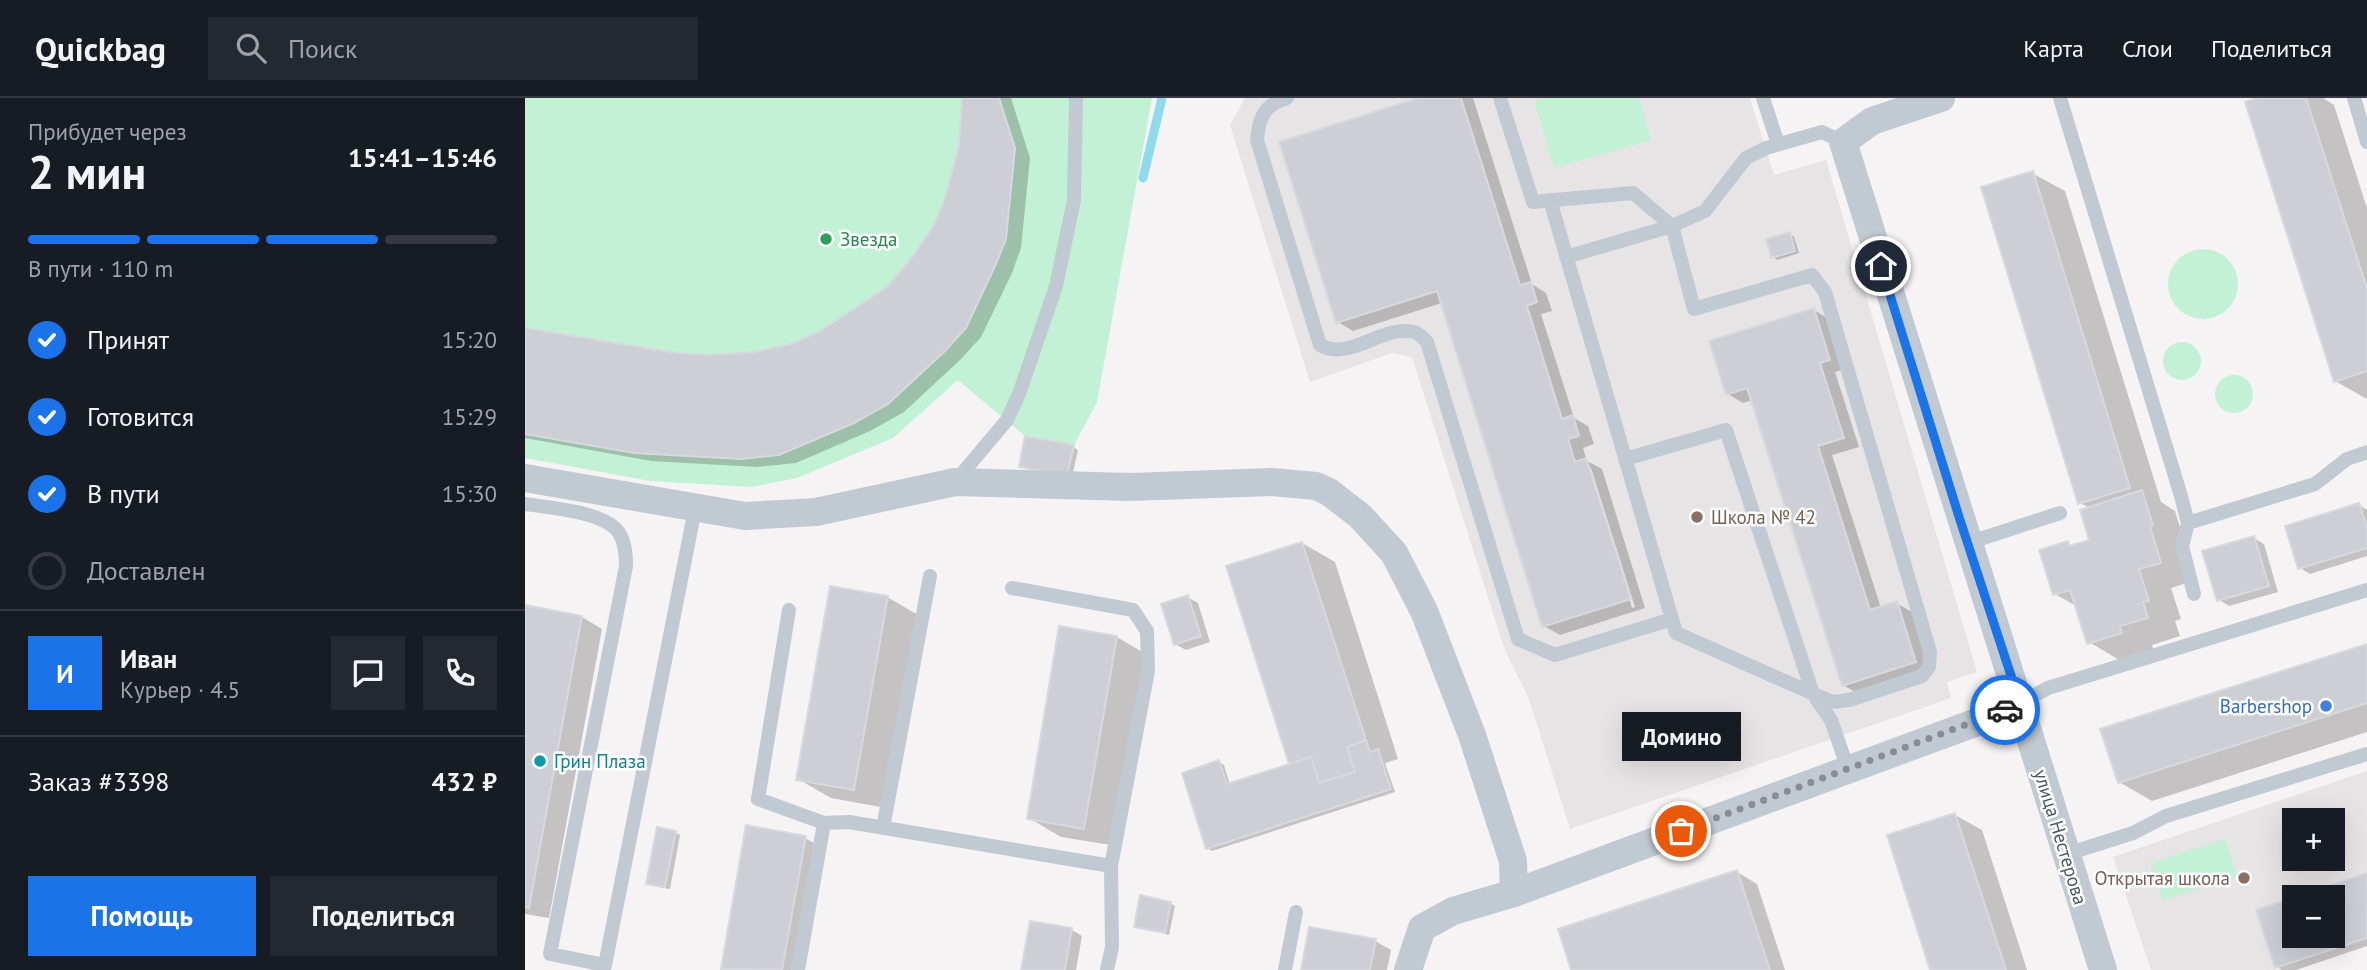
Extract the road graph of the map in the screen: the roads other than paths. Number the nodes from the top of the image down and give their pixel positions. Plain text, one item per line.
1 (1076, 98) edge
2 (1287, 98) edge
3 (1500, 98) edge
4 (1763, 98) edge
5 (1941, 98) edge
6 (2060, 98) edge
7 (2354, 98) edge
8 (1843, 142) junction
9 (2367, 142) edge
10 (1778, 144) junction
11 (1550, 201) junction
12 (1672, 226) junction
13 (1566, 257) junction
14 (2367, 452) edge
15 (1625, 458) junction
16 (525, 478) edge
17 (955, 482) junction
18 (525, 504) edge
19 (695, 509) junction
20 (2060, 513) dead end
21 (2188, 523) junction
22 (1968, 543) junction
23 (930, 576) dead end
24 (1012, 589) dead end
25 (2367, 590) edge
26 (2194, 594) dead end
27 (789, 610) dead end
28 (1672, 619) junction
29 (1813, 694) junction
30 (2020, 703) junction
31 (2367, 754) edge
32 (1848, 769) junction
33 (824, 823) junction
34 (883, 828) junction
35 (2067, 854) junction
36 (1111, 866) junction
37 (1514, 894) junction
38 (1296, 912) dead end
39 (605, 967) edge
40 (798, 970) edge
41 (1107, 970) edge
42 (1285, 970) edge
43 (1408, 970) edge
44 (2103, 970) edge

1 - 17 lane
2 - 28 lane
3 - 11 lane
4 - 10 lane
5 - 8 street
6 - 21 lane
7 - 9 lane
8 - 10 lane
8 - 22 street, улица Нестерова
10 - 12 lane
11 - 12 lane
11 - 13 lane
12 - 13 lane
12 - 29 lane
13 - 15 lane
14 - 21 lane
15 - 28 lane
15 - 29 lane
16 - 19 street
17 - 19 street
17 - 37 street
18 - 39 lane
19 - 39 lane
20 - 22 lane
21 - 26 lane
22 - 30 street, улица Нестерова
23 - 34 lane
24 - 36 lane
25 - 30 lane
27 - 33 lane
28 - 29 lane
29 - 32 lane
30 - 32 street
30 - 35 street, улица Нестерова
31 - 35 lane
32 - 37 street
33 - 34 lane
33 - 40 lane
34 - 36 lane
35 - 44 street, улица Нестерова
36 - 41 lane
37 - 43 street
38 - 42 lane

